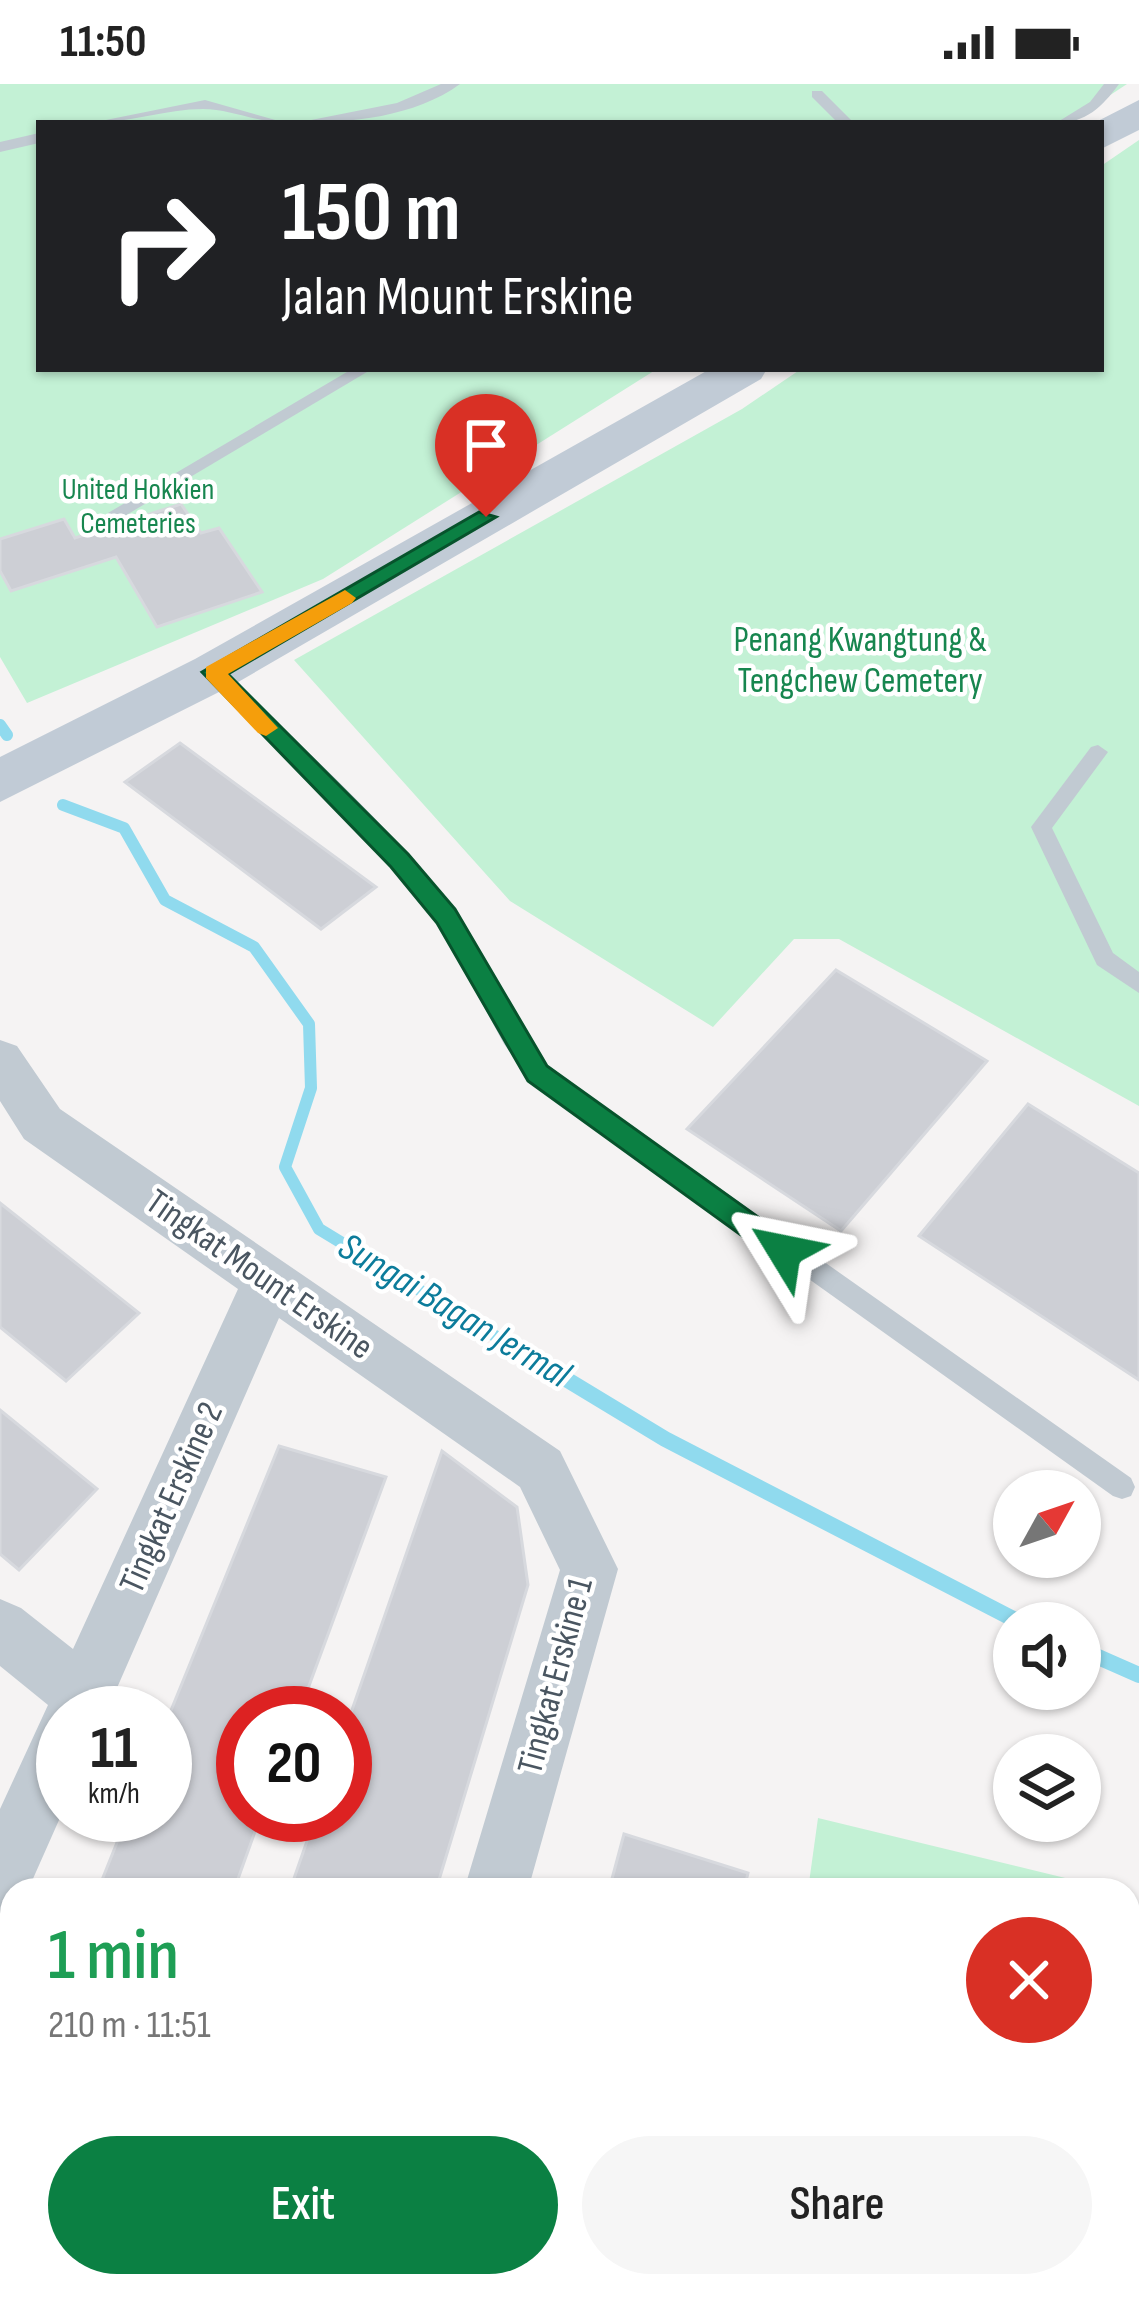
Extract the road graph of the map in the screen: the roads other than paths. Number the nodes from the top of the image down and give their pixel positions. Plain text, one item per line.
1 (453, 84) edge
2 (1112, 84) edge
3 (817, 94) dead end
4 (205, 104) junction
5 (1139, 112) edge
6 (115, 120) edge
7 (216, 120) edge
8 (268, 120) edge
9 (321, 120) edge
10 (844, 120) edge
11 (1069, 120) edge
12 (1104, 135) edge
13 (36, 139) edge
14 (0, 147) edge
15 (359, 372) edge
16 (739, 372) edge
17 (117, 513) dead end
18 (214, 672) junction
19 (1099, 752) dead end
20 (0, 782) edge
21 (1139, 984) edge
22 (4, 1075) edge
23 (268, 1282) junction
24 (540, 1469) joint
25 (1122, 1487) dead end
26 (0, 1628) edge
27 (49, 1686) edge
28 (87, 1686) edge
29 (36, 1801) edge
30 (1, 1878) edge
31 (500, 1878) edge

1 - 9 lane
2 - 11 lane
3 - 10 lane
4 - 6 lane
4 - 7 lane
4 - 8 lane
5 - 12 main road
13 - 14 lane
15 - 17 lane
16 - 18 main road
18 - 20 main road
18 - 25 lane
19 - 21 lane
22 - 23 street, Tingkat Mount Erskine
23 - 24 street, Tingkat Mount Erskine
23 - 28 street, Tingkat Erskine 2
24 - 31 street, Tingkat Erskine 1
26 - 27 street
29 - 30 street, Tingkat Erskine 2

